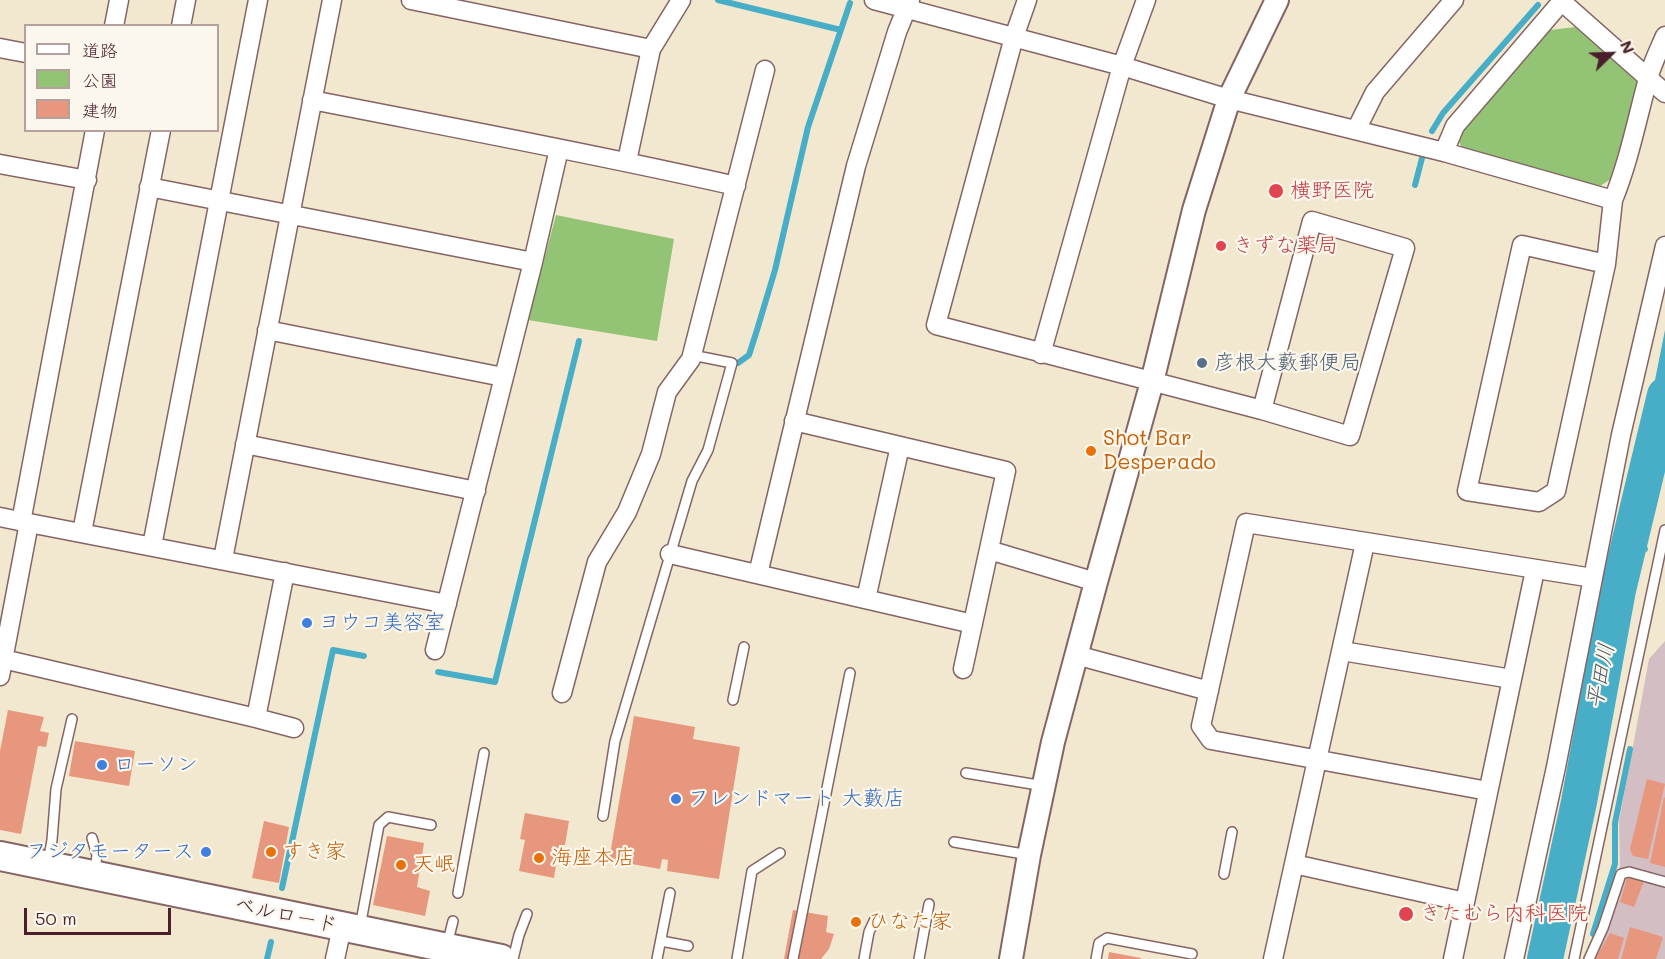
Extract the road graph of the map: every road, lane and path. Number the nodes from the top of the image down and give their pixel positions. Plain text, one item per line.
1 (119, 0) edge
2 (186, 0) edge
3 (258, 0) edge
4 (332, 0) edge
5 (411, 0) edge
6 (681, 0) edge
7 (874, 0) edge
8 (1027, 0) edge
9 (1146, 0) edge
10 (1277, 0) edge
11 (1455, 0) edge
12 (1562, 1) edge
13 (908, 5) edge
14 (480, 6) edge
15 (114, 24) edge
16 (181, 24) edge
17 (1665, 36) edge
18 (1014, 37) junction
19 (0, 48) edge
20 (651, 49) junction
21 (24, 53) edge
22 (1122, 66) junction
23 (765, 70) dead end
24 (1648, 78) junction
25 (1665, 93) edge
26 (1229, 99) junction
27 (312, 100) junction
28 (1356, 130) junction
29 (95, 132) edge
30 (160, 132) edge
31 (559, 149) junction
32 (1443, 152) junction
33 (627, 161) junction
34 (0, 164) edge
35 (87, 180) junction
36 (736, 186) junction
37 (149, 188) junction
38 (1613, 200) junction
39 (219, 201) junction
40 (290, 215) junction
41 (1665, 246) edge
42 (533, 262) junction
43 (1606, 264) junction
44 (267, 330) junction
45 (1041, 354) junction
46 (692, 355) junction
47 (504, 377) junction
48 (1152, 382) junction
49 (1262, 410) junction
50 (794, 421) junction
51 (245, 444) junction
52 (900, 446) junction
53 (476, 491) junction
54 (0, 517) edge
55 (25, 522) junction
56 (1665, 530) edge
57 (82, 532) junction
58 (1365, 543) junction
59 (152, 546) junction
60 (990, 550) junction
61 (670, 554) junction
62 (223, 559) junction
63 (1535, 570) junction
64 (285, 572) junction
65 (758, 574) junction
66 (1593, 578) junction
67 (1095, 582) junction
68 (866, 599) junction
69 (447, 604) junction
70 (973, 624) junction
71 (744, 647) dead end
72 (435, 650) dead end
73 (1342, 651) junction
74 (1076, 655) junction
75 (2, 659) edge
76 (963, 669) dead end
77 (849, 673) dead end
78 (1512, 679) junction
79 (1209, 691) junction
80 (562, 693) dead end
81 (734, 700) dead end
82 (256, 718) junction
83 (72, 719) dead end
84 (294, 728) dead end
85 (484, 753) dead end
86 (1318, 759) junction
87 (966, 773) dead end
88 (1044, 786) junction
89 (1488, 791) junction
90 (603, 816) dead end
91 (430, 825) dead end
92 (1232, 832) dead end
93 (92, 838) dead end
94 (954, 842) dead end
95 (780, 853) dead end
96 (1029, 855) junction
97 (0, 856) edge
98 (1294, 864) junction
99 (47, 866) junction
100 (1224, 874) dead end
101 (94, 875) junction
102 (1665, 882) edge
103 (458, 893) dead end
104 (670, 893) dead end
105 (1465, 902) junction
106 (929, 904) dead end
107 (527, 914) dead end
108 (875, 919) dead end
109 (453, 921) dead end
110 (351, 928) junction
111 (661, 941) junction
112 (688, 946) dead end
113 (446, 948) junction
114 (1192, 954) dead end
115 (335, 959) edge
116 (501, 959) edge
117 (513, 959) edge
118 (657, 959) edge
119 (737, 959) edge
120 (793, 959) edge
121 (864, 959) edge
122 (919, 959) edge
123 (1011, 959) edge
124 (1096, 959) edge
125 (1273, 959) edge
126 (1453, 959) edge
127 (1514, 959) edge
128 (1574, 959) edge
129 (1589, 959) edge

1 - 15 street
2 - 16 street
3 - 39 street
4 - 27 street
5 - 14 street
6 - 20 street
7 - 13 street
8 - 18 street
9 - 22 street
10 - 26 street
11 - 28 street
12 - 24 street
12 - 32 street
13 - 18 street
13 - 50 street
14 - 20 street
17 - 24 street
18 - 22 street
18 - 45 street
19 - 21 street
20 - 33 street
22 - 26 street
22 - 45 street
23 - 36 street
24 - 25 street
24 - 38 street
26 - 28 street
26 - 48 street
27 - 31 street
27 - 40 street
28 - 32 street
29 - 35 street
30 - 37 street
31 - 33 street
31 - 42 street
32 - 38 street
33 - 36 street
34 - 35 street
35 - 55 street
36 - 46 street
37 - 39 street
37 - 57 street
38 - 43 street
39 - 40 street
39 - 59 street
40 - 42 street
40 - 44 street
41 - 66 street
42 - 47 street
43 - 43 street
44 - 47 street
44 - 51 street
45 - 48 street
46 - 61 lane
46 - 80 street
47 - 53 street
48 - 49 street
48 - 67 street
49 - 49 street
50 - 52 street
50 - 65 street
51 - 53 street
51 - 62 street
52 - 60 street
52 - 68 street
53 - 69 street
54 - 55 street
55 - 57 street
55 - 75 street
56 - 128 lane
57 - 59 street
58 - 63 street
58 - 73 street
58 - 79 street
59 - 62 street
60 - 67 street
60 - 70 street
61 - 65 street
61 - 90 lane
62 - 64 street
63 - 66 street
63 - 78 street
64 - 69 street
64 - 82 street
65 - 68 street
66 - 127 street
67 - 74 street
68 - 70 street
69 - 72 street
70 - 76 street
71 - 81 lane
73 - 78 street
73 - 86 street
74 - 79 street
74 - 88 street
75 - 82 street
77 - 120 lane
78 - 89 street
79 - 86 street
82 - 84 street
83 - 99 lane
85 - 103 lane
86 - 89 street
86 - 98 street
87 - 88 lane
88 - 96 street
89 - 105 street
91 - 110 lane
92 - 100 lane
93 - 101 lane
94 - 96 lane
95 - 119 lane
96 - 123 street
97 - 99 main road, ベルロード
98 - 105 street
98 - 125 street
99 - 101 main road, ベルロード
101 - 110 main road, ベルロード
102 - 129 lane
104 - 111 lane
105 - 126 street
106 - 122 lane
107 - 117 lane
108 - 121 lane
109 - 113 lane
110 - 113 main road, ベルロード
110 - 115 street
111 - 112 lane
111 - 118 lane
113 - 116 main road, ベルロード
114 - 124 lane

